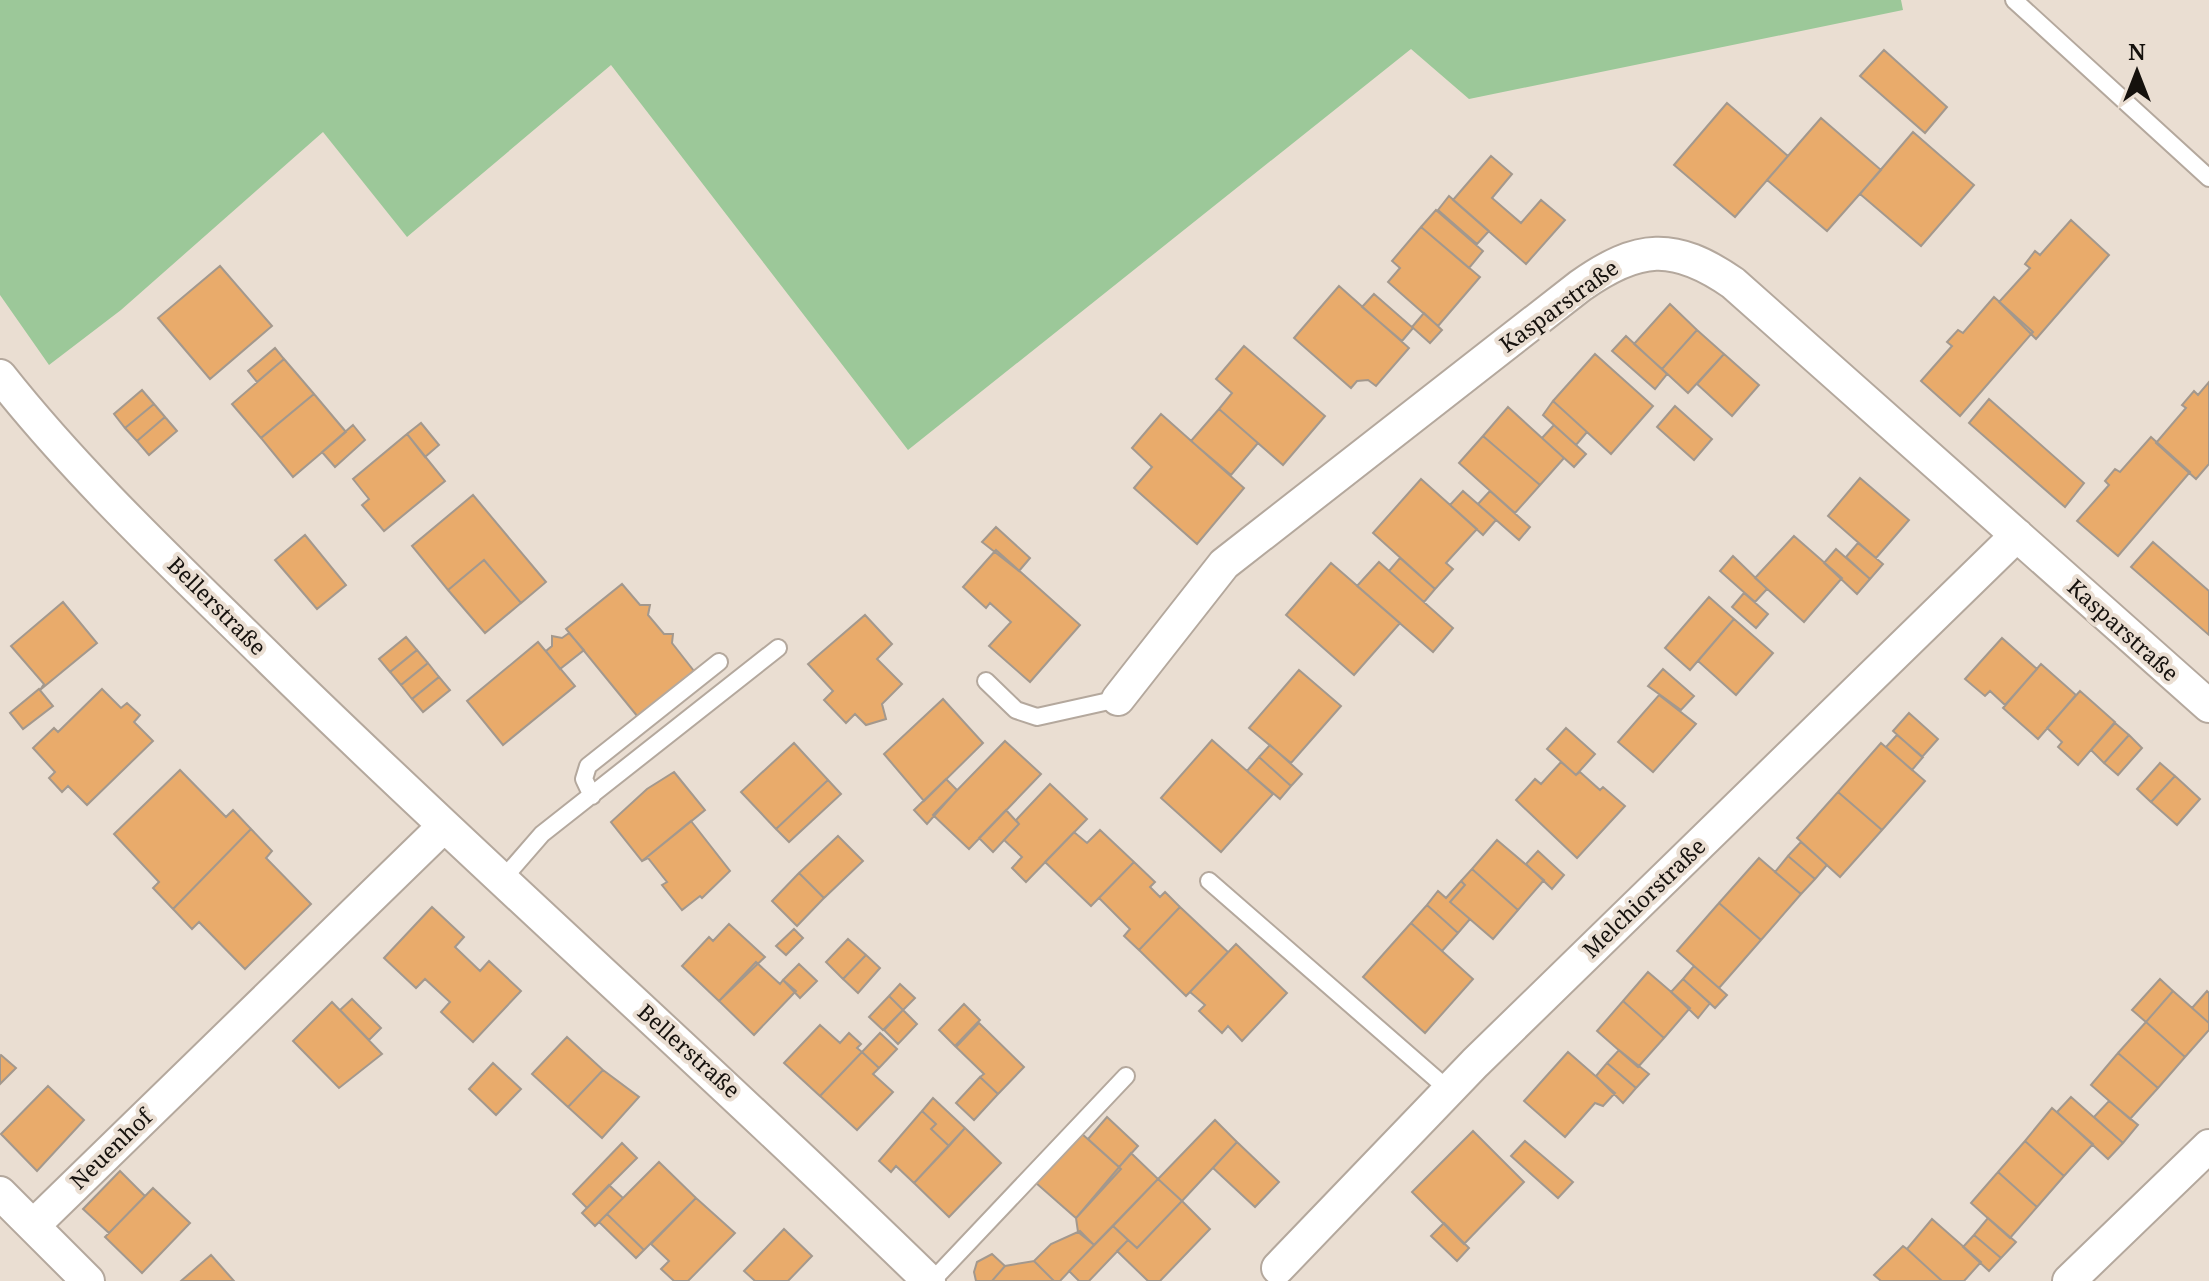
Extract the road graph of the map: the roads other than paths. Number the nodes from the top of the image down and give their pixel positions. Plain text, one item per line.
1 (2014, 0) edge
2 (2209, 178) edge
3 (0, 376) edge
4 (2017, 535) junction
5 (778, 648) dead end
6 (719, 662) dead end
7 (986, 681) dead end
8 (1118, 699) joint
9 (2209, 706) edge
10 (592, 796) junction
11 (444, 826) junction
12 (502, 880) junction
13 (1209, 881) dead end
14 (1126, 1076) dead end
15 (1450, 1091) junction
16 (2209, 1146) edge
17 (0, 1193) edge
18 (33, 1226) junction
19 (1278, 1268) dead end
20 (88, 1281) edge
21 (930, 1281) edge
22 (2069, 1281) edge

1 - 2 lane
3 - 11 street, Bellerstraße
4 - 8 street, Kasparstraße
4 - 9 street, Kasparstraße
4 - 15 street, Melchiorstraße
5 - 10 lane
6 - 10 lane
7 - 8 lane
10 - 12 lane
11 - 12 street, Bellerstraße
11 - 18 street, Neuenhof
12 - 21 street, Bellerstraße
13 - 15 lane
14 - 21 lane
15 - 19 street, Melchiorstraße
16 - 22 street
17 - 18 street
18 - 20 street

